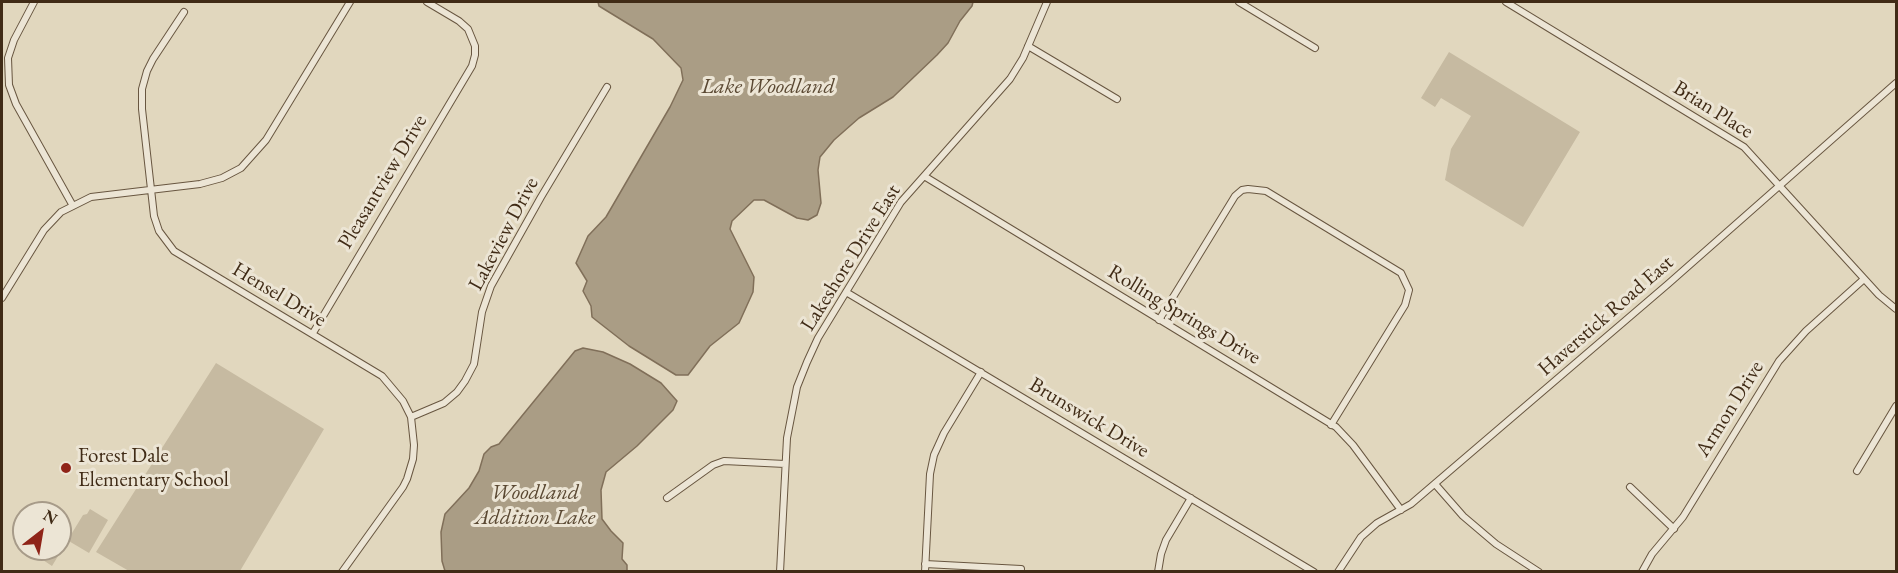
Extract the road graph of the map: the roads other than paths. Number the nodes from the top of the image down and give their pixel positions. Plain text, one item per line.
1 (34, 2) edge
2 (350, 2) edge
3 (427, 2) edge
4 (1047, 2) edge
5 (1239, 2) edge
6 (1508, 2) edge
7 (184, 12) dead end
8 (1028, 46) junction
9 (1315, 48) dead end
10 (1896, 83) edge
11 (608, 87) dead end
12 (1117, 99) dead end
13 (924, 176) junction
14 (1780, 187) junction
15 (152, 189) junction
16 (73, 206) junction
17 (1864, 279) junction
18 (846, 292) junction
19 (2, 298) edge
20 (1896, 309) edge
21 (1159, 320) junction
22 (313, 333) junction
23 (981, 372) junction
24 (1896, 406) edge
25 (411, 417) junction
26 (1331, 425) junction
27 (785, 464) junction
28 (1857, 471) dead end
29 (1434, 484) junction
30 (1630, 487) dead end
31 (667, 498) dead end
32 (1191, 498) junction
33 (1401, 510) junction
34 (1674, 529) junction
35 (925, 568) edge
36 (1021, 569) dead end
37 (342, 572) edge
38 (780, 572) edge
39 (1158, 572) edge
40 (1314, 572) edge
41 (1338, 572) edge
42 (1539, 572) edge
43 (1642, 572) edge

1 - 16 street
2 - 15 street
3 - 22 street, Pleasantview Drive
4 - 8 street, Lakeshore Drive East
5 - 9 street
6 - 14 street, Brian Place
7 - 15 street, Hensel Drive
8 - 12 street
8 - 13 street, Lakeshore Drive East
10 - 14 street, Haverstick Road East
11 - 25 street, Lakeview Drive
13 - 18 street, Lakeshore Drive East
13 - 21 street, Rolling Springs Drive
14 - 17 street, Brian Place
14 - 29 street, Haverstick Road East
15 - 16 street
15 - 22 street, Hensel Drive
16 - 19 street
17 - 20 street, Brian Place
17 - 34 street, Armon Drive
18 - 23 street, Brunswick Drive
18 - 27 street, Lakeshore Drive East
21 - 26 street, Rolling Springs Drive
21 - 26 street
22 - 25 street, Hensel Drive
23 - 32 street, Brunswick Drive
23 - 35 street
24 - 28 street
25 - 37 street
26 - 33 street, Rolling Springs Drive
27 - 31 street
27 - 38 street, Lakeshore Drive East
29 - 33 street, Haverstick Road East
29 - 42 street
30 - 34 street
32 - 39 street
32 - 40 street, Brunswick Drive
33 - 41 street, Haverstick Road East
34 - 43 street, Armon Drive
35 - 36 street

